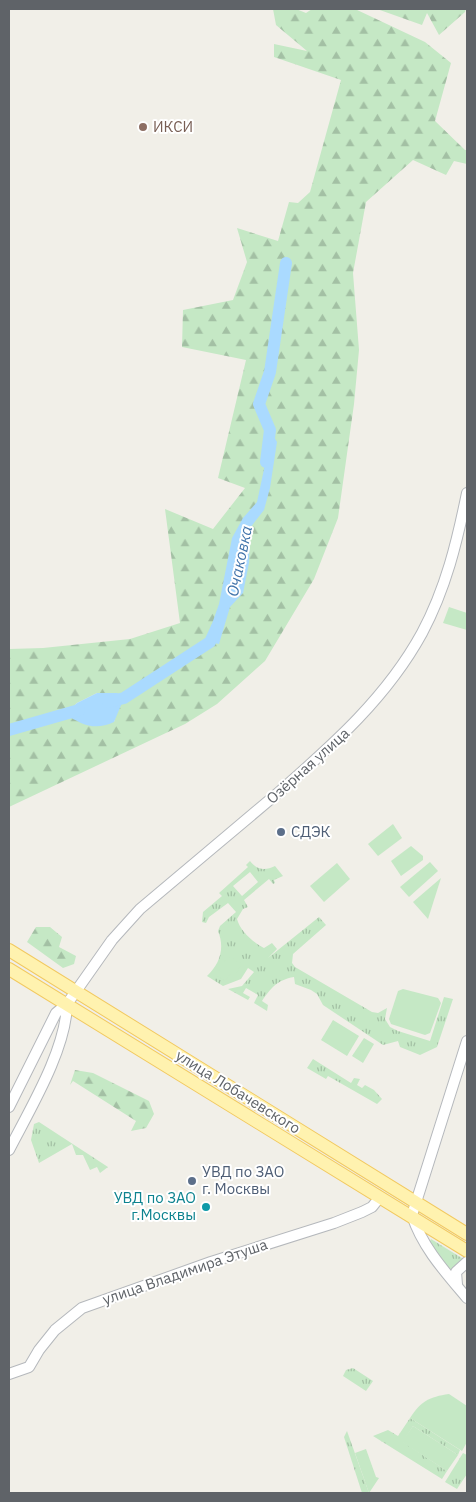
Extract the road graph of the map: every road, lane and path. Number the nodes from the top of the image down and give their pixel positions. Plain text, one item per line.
1 (467, 494) edge
2 (9, 950) edge
3 (9, 969) edge
4 (76, 990) junction
5 (67, 1004) junction
6 (467, 1041) edge
7 (9, 1107) edge
8 (9, 1150) edge
9 (380, 1197) junction
10 (414, 1209) junction
11 (467, 1234) edge
12 (467, 1251) edge
13 (467, 1262) edge
14 (457, 1286) junction
15 (467, 1298) edge
16 (9, 1374) edge

1 - 4 street, Озёрная улица
2 - 4 main road, улица Лобачевского
3 - 5 main road, улица Лобачевского
4 - 5 street, Озёрная улица
4 - 10 main road, улица Лобачевского
5 - 7 street, Озёрная улица
5 - 8 street
5 - 9 main road, улица Лобачевского
6 - 10 street
9 - 10 main road, улица Лобачевского
9 - 16 street, улица Владимира Этуша
10 - 11 main road, улица Лобачевского
10 - 12 main road, улица Лобачевского
10 - 14 street
13 - 14 street
14 - 15 street

